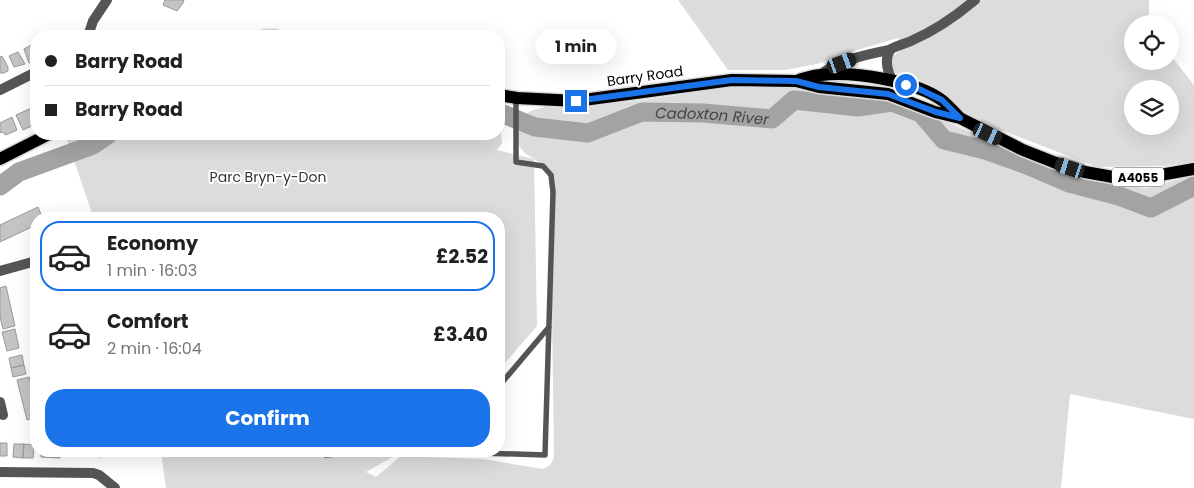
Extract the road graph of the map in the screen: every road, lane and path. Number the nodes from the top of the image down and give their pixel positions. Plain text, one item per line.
1 (107, 0) edge
2 (975, 0) edge
3 (90, 30) edge
4 (890, 50) junction
5 (856, 58) junction
6 (820, 74) junction
7 (30, 75) edge
8 (855, 76) junction
9 (796, 81) junction
10 (893, 81) junction
11 (0, 90) edge
12 (863, 91) junction
13 (505, 96) edge
14 (516, 99) junction
15 (960, 118) junction
16 (37, 140) edge
17 (0, 159) edge
18 (1194, 169) edge
19 (30, 263) edge
20 (0, 272) edge
21 (549, 327) junction
22 (505, 379) edge
23 (0, 402) edge
24 (4, 416) dead end
25 (505, 454) edge
26 (0, 472) edge
27 (114, 488) edge

1 - 3 street
2 - 4 street
4 - 5 street
4 - 10 street
5 - 6 street
5 - 8 street
6 - 8 main road, Barry Road / A4055
6 - 9 main road, Barry Road / A4055
7 - 11 street
8 - 10 main road, Barry Road / A4055
8 - 12 street
9 - 12 main road, Barry Road / A4055
9 - 14 main road, Barry Road / A4055
10 - 15 main road, Barry Road / A4055
12 - 15 main road, Barry Road / A4055
13 - 14 main road, Barry Road / A4055
14 - 21 lane
15 - 18 main road, Barry Road / A4055
16 - 17 main road
19 - 20 street
21 - 22 lane
21 - 25 lane
23 - 24 street
26 - 27 street

